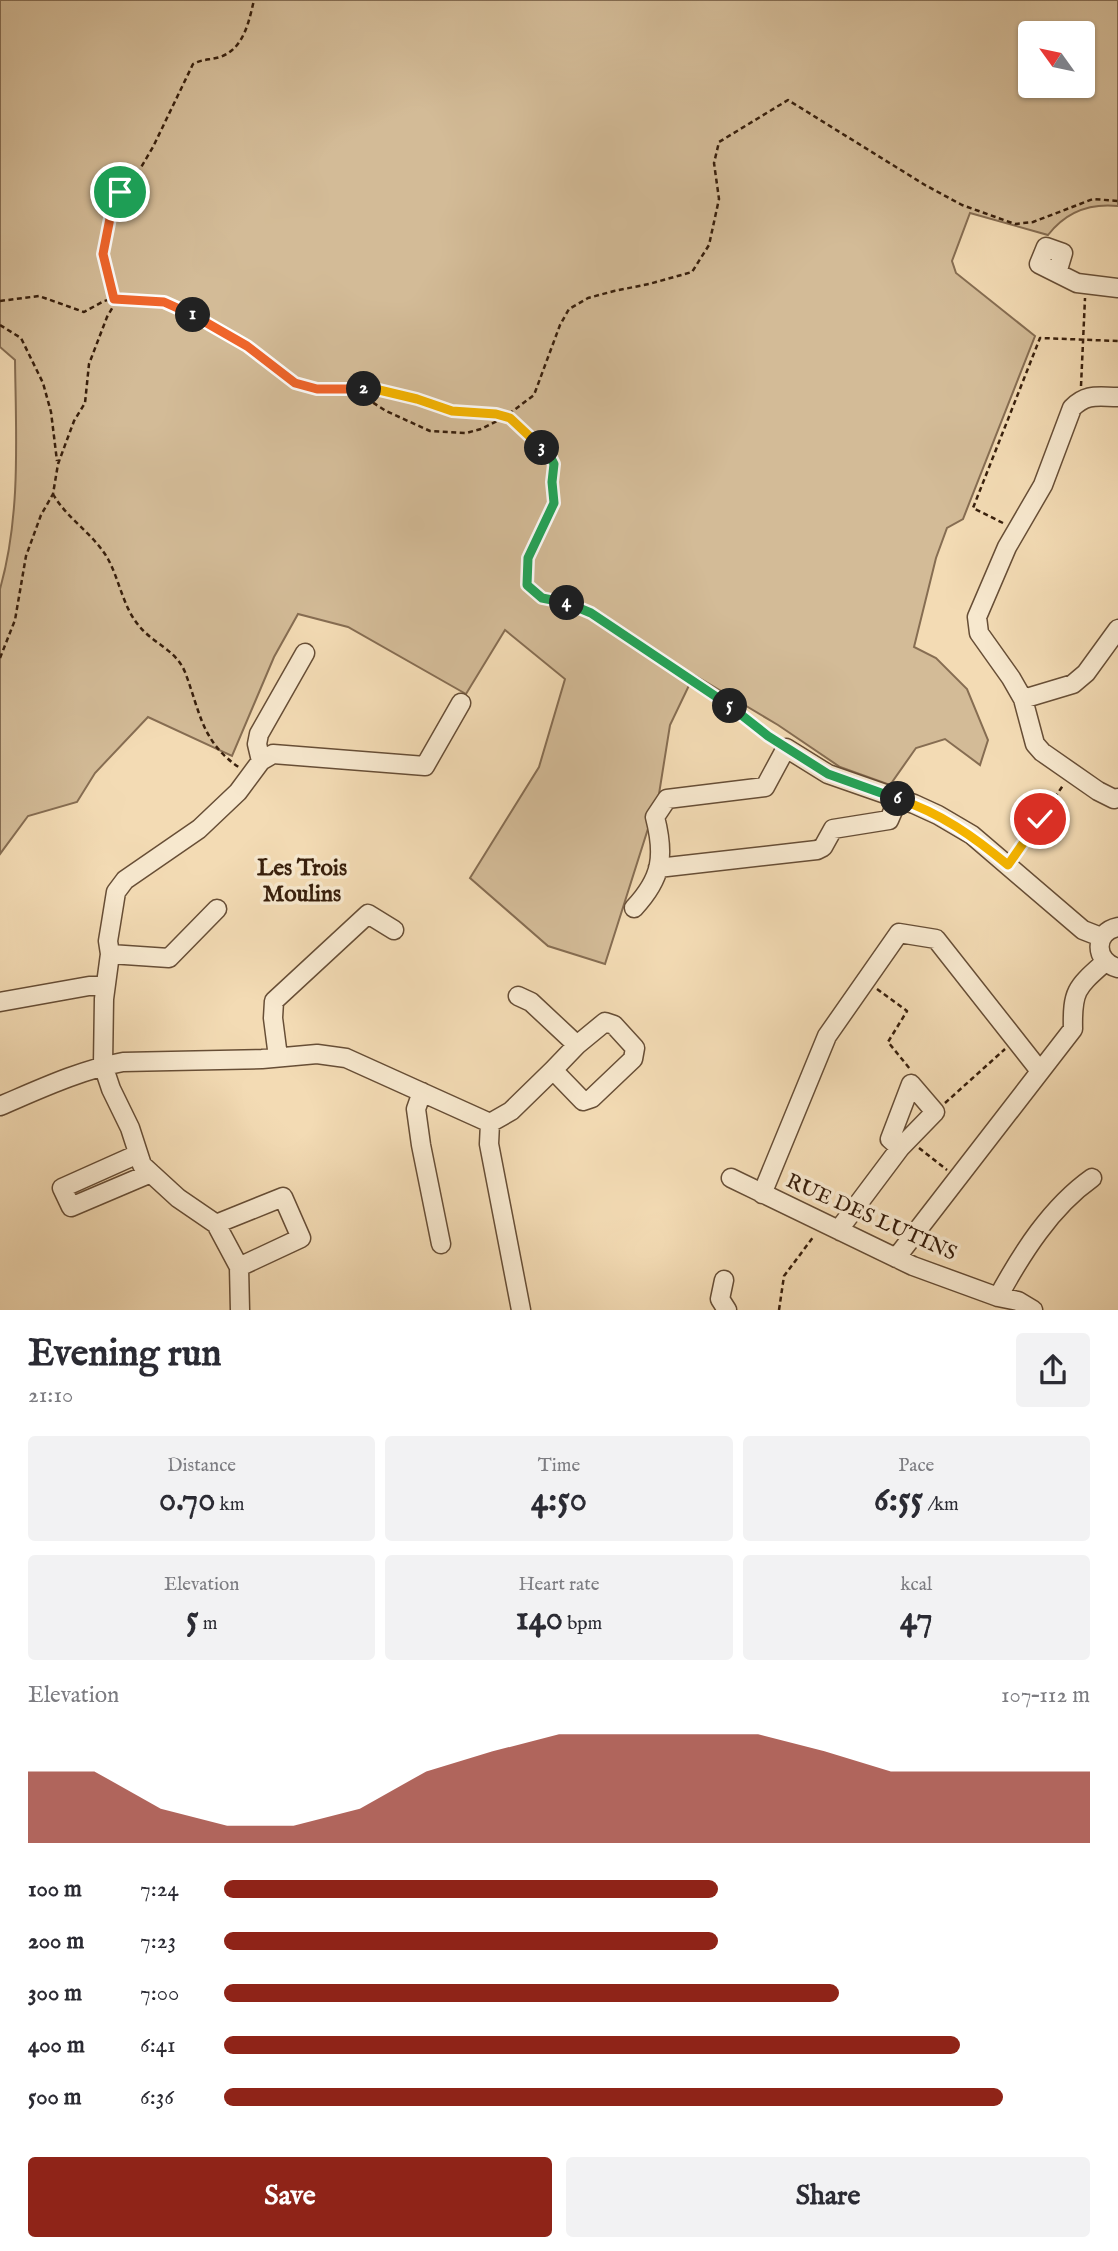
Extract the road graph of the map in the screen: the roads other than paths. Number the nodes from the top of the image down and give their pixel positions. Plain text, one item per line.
1 (1057, 273) dead end
2 (1118, 288) edge
3 (1118, 397) edge
4 (1116, 638) edge
5 (305, 653) dead end
6 (1023, 699) junction
7 (461, 703) dead end
8 (256, 768) junction
9 (1118, 797) edge
10 (898, 799) junction
11 (658, 868) junction
12 (634, 908) dead end
13 (217, 909) dead end
14 (1118, 927) edge
15 (394, 930) dead end
16 (1101, 937) junction
17 (110, 954) junction
18 (1112, 965) edge
19 (105, 986) junction
20 (518, 996) dead end
21 (0, 1002) edge
22 (577, 1045) junction
23 (278, 1057) junction
24 (103, 1065) junction
25 (553, 1070) junction
26 (1040, 1071) junction
27 (422, 1092) junction
28 (0, 1106) edge
29 (491, 1123) junction
30 (904, 1144) junction
31 (138, 1154) junction
32 (151, 1174) junction
33 (731, 1178) dead end
34 (1092, 1178) dead end
35 (762, 1194) junction
36 (216, 1224) junction
37 (832, 1227) junction
38 (441, 1244) dead end
39 (896, 1258) junction
40 (239, 1267) junction
41 (724, 1280) dead end
42 (998, 1297) junction
43 (240, 1310) edge
44 (521, 1310) edge
45 (727, 1310) edge
46 (1033, 1310) edge

1 - 2 street
3 - 6 street
4 - 6 street
5 - 8 street
6 - 9 street
7 - 8 street
8 - 17 street
10 - 11 street
10 - 11 street
10 - 16 street
11 - 12 street
13 - 17 street
14 - 16 street
15 - 23 street
16 - 18 street
17 - 19 street
18 - 26 street
19 - 21 street
19 - 24 street
20 - 22 street
22 - 25 street
22 - 25 street
23 - 24 street
23 - 27 street
24 - 28 street
24 - 31 street
25 - 29 street
26 - 35 street
26 - 39 street
27 - 29 street
27 - 38 street
29 - 44 street
30 - 30 street
30 - 37 street
31 - 32 street
31 - 32 street
32 - 36 street
33 - 35 street, RUE DES LUTINS
34 - 42 street
35 - 37 street, RUE DES LUTINS
36 - 40 street
36 - 40 street
37 - 39 street, RUE DES LUTINS
39 - 42 street, RUE DES LUTINS
40 - 43 street
41 - 45 street
42 - 46 street, RUE DES LUTINS

